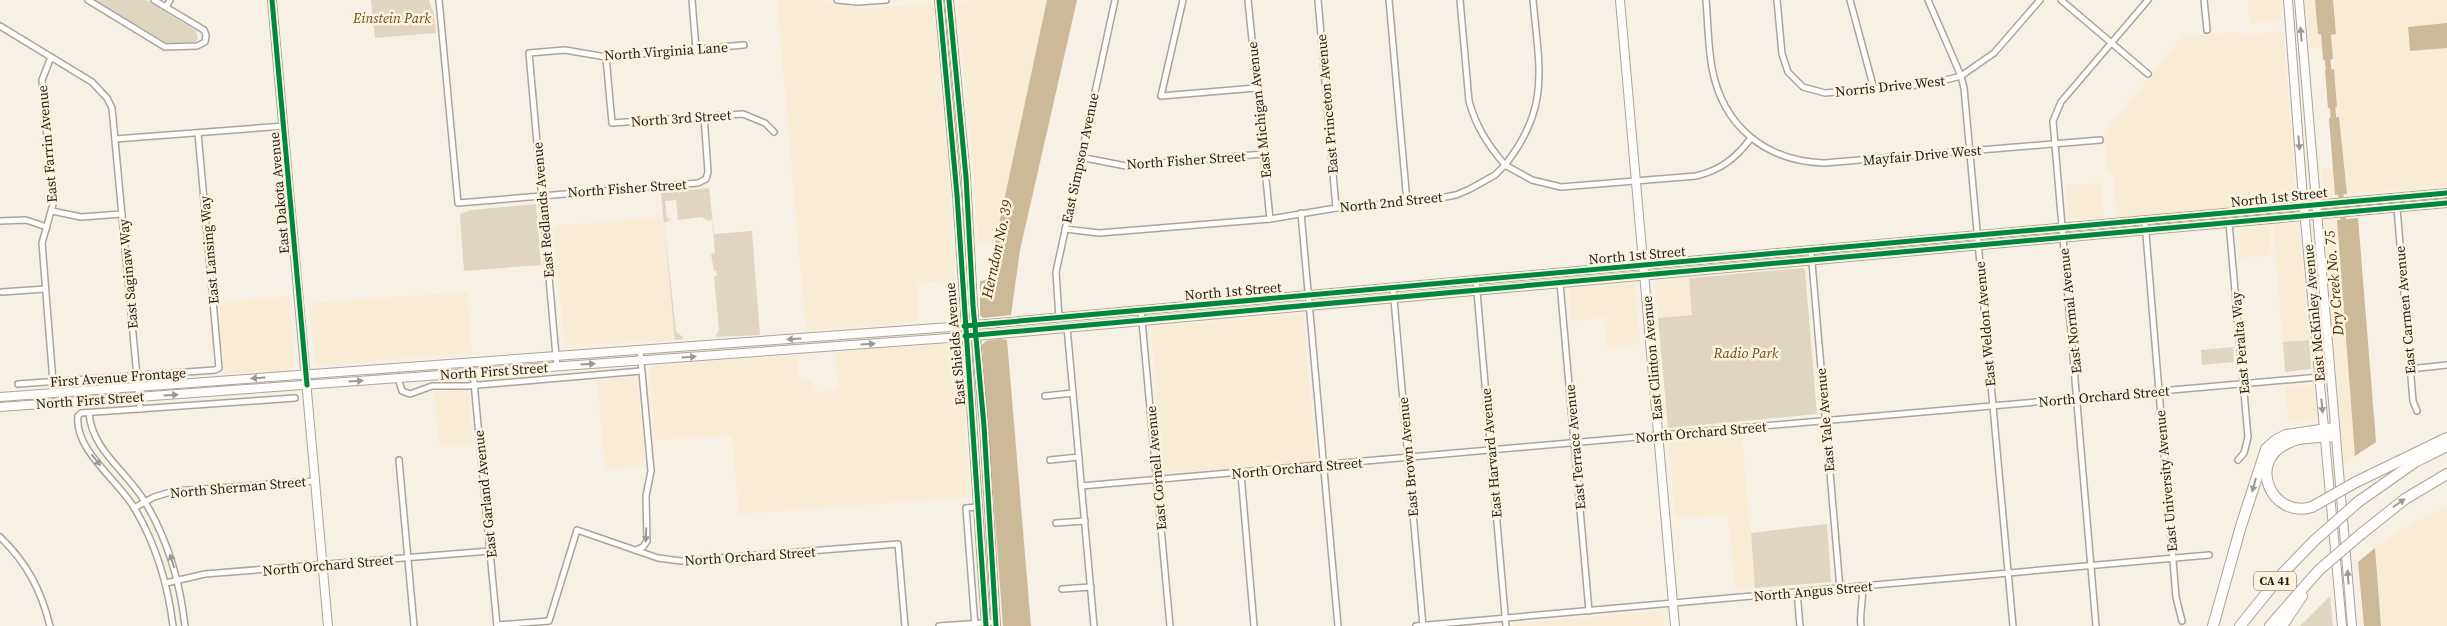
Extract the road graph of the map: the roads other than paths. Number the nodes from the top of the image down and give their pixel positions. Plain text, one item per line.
1 (88, 0) edge
2 (154, 0) edge
3 (170, 0) edge
4 (272, 0) edge
5 (439, 0) edge
6 (692, 0) edge
7 (837, 0) edge
8 (886, 0) edge
9 (939, 0) edge
10 (949, 0) edge
11 (1115, 0) edge
12 (1183, 0) edge
13 (1248, 0) edge
14 (1318, 0) edge
15 (1389, 0) edge
16 (1460, 0) edge
17 (1533, 0) edge
18 (1620, 0) edge
19 (1706, 0) edge
20 (1776, 0) edge
21 (1850, 0) edge
22 (1928, 0) edge
23 (2040, 0) edge
24 (2060, 0) edge
25 (2148, 0) edge
26 (2204, 0) edge
27 (2288, 0) edge
28 (2299, 0) edge
29 (166, 7) junction
30 (0, 26) edge
31 (2207, 30) dead end
32 (2112, 42) junction
33 (2291, 42) junction
34 (744, 45) dead end
35 (696, 50) junction
36 (529, 53) joint
37 (51, 57) junction
38 (606, 57) junction
39 (2148, 74) dead end
40 (1962, 76) junction
41 (1256, 88) junction
42 (1874, 89) junction
43 (2296, 108) junction
44 (2309, 115) junction
45 (704, 116) junction
46 (284, 126) junction
47 (774, 132) dead end
48 (198, 133) junction
49 (1751, 138) junction
50 (115, 139) junction
51 (2100, 140) dead end
52 (2053, 144) junction
53 (1971, 152) junction
54 (1263, 154) junction
55 (1080, 157) junction
56 (1505, 165) junction
57 (2314, 174) junction
58 (1636, 182) junction
59 (2447, 193) edge
60 (542, 194) junction
61 (1407, 202) junction
62 (2447, 203) edge
63 (2316, 205) junction
64 (2304, 206) junction
65 (1336, 208) junction
66 (2397, 208) junction
67 (52, 211) junction
68 (1301, 213) junction
69 (122, 214) junction
70 (2316, 215) junction
71 (2305, 216) junction
72 (1270, 219) junction
73 (0, 221) edge
74 (2145, 222) junction
75 (2229, 223) junction
76 (47, 227) junction
77 (2062, 229) junction
78 (1065, 230) junction
79 (2146, 231) junction
80 (1978, 237) junction
81 (2062, 239) junction
82 (1978, 246) junction
83 (1811, 251) junction
84 (1812, 261) junction
85 (1644, 265) junction
86 (1546, 274) junction
87 (1645, 275) junction
88 (1476, 280) junction
89 (1560, 283) junction
90 (1393, 288) junction
91 (45, 289) junction
92 (1477, 290) junction
93 (2, 292) dead end
94 (1308, 296) junction
95 (1394, 298) junction
96 (1309, 305) junction
97 (1141, 310) junction
98 (1122, 312) junction
99 (1059, 318) junction
100 (1142, 320) junction
101 (2314, 320) junction
102 (987, 324) joint
103 (975, 325) junction
104 (964, 326) junction
105 (1067, 327) junction
106 (854, 334) junction
107 (987, 334) joint
108 (965, 336) junction
109 (976, 336) junction
110 (818, 347) junction
111 (640, 350) junction
112 (556, 356) junction
113 (640, 360) junction
114 (467, 362) junction
115 (2329, 365) junction
116 (2447, 365) edge
117 (557, 367) junction
118 (219, 368) joint
119 (2410, 369) junction
120 (641, 371) junction
121 (473, 372) junction
122 (306, 374) junction
123 (137, 375) junction
124 (2320, 377) junction
125 (398, 378) junction
126 (53, 382) junction
127 (18, 384) dead end
128 (474, 384) junction
129 (2243, 384) junction
130 (308, 385) junction
131 (138, 387) junction
132 (2158, 392) junction
133 (1073, 393) junction
134 (1045, 396) dead end
135 (0, 397) edge
136 (139, 397) junction
137 (295, 398) dead end
138 (2078, 398) junction
139 (1992, 406) junction
140 (0, 407) edge
141 (140, 409) junction
142 (2417, 412) dead end
143 (88, 413) junction
144 (1825, 421) junction
145 (2330, 433) junction
146 (1659, 436) junction
147 (2447, 438) edge
148 (1574, 444) junction
149 (2447, 446) edge
150 (1491, 450) junction
151 (1079, 457) junction
152 (1408, 458) junction
153 (399, 460) dead end
154 (1050, 460) dead end
155 (2238, 460) dead end
156 (1324, 466) junction
157 (1241, 474) junction
158 (2447, 474) edge
159 (315, 481) junction
160 (1157, 481) junction
161 (1082, 486) junction
162 (144, 501) junction
163 (977, 507) junction
164 (134, 508) junction
165 (1085, 521) junction
166 (1056, 523) dead end
167 (0, 537) edge
168 (636, 550) junction
169 (490, 551) junction
170 (2209, 555) dead end
171 (409, 558) junction
172 (2172, 558) junction
173 (2091, 565) junction
174 (323, 566) junction
175 (2320, 570) junction
176 (2008, 572) junction
177 (177, 580) junction
178 (166, 583) junction
179 (1091, 587) junction
180 (1862, 587) junction
181 (1062, 589) dead end
182 (1840, 589) junction
183 (1797, 592) junction
184 (1673, 603) junction
185 (1589, 611) junction
186 (1506, 618) junction
187 (2182, 621) dead end
188 (986, 624) edge
189 (996, 624) edge
190 (497, 625) edge
191 (975, 625) edge
192 (50, 626) edge
193 (173, 626) edge
194 (185, 626) edge
195 (328, 626) edge
196 (414, 626) edge
197 (905, 626) edge
198 (938, 626) edge
199 (1094, 626) edge
200 (1170, 626) edge
201 (1254, 626) edge
202 (1338, 626) edge
203 (1416, 626) edge
204 (1422, 626) edge
205 (1506, 626) edge
206 (1675, 626) edge
207 (1800, 626) edge
208 (1861, 626) edge
209 (2013, 626) edge
210 (2096, 626) edge
211 (2213, 626) edge
212 (2240, 626) edge
213 (2270, 626) edge
214 (2282, 626) edge
215 (2342, 626) edge
216 (2352, 626) edge

1 - 29 street
2 - 29 street
3 - 29 street
4 - 46 main road, East Dakota Avenue
5 - 60 street, North Fisher Street
6 - 35 street
7 - 8 street
9 - 104 main road, East Shields Avenue
10 - 103 main road, East Shields Avenue
11 - 55 street, East Simpson Avenue
12 - 41 street
13 - 41 street, East Michigan Avenue
14 - 65 street, East Princeton Avenue
15 - 61 street
16 - 56 street
17 - 56 street
18 - 58 main road, East Clinton Avenue
19 - 49 street, Mayfair Drive West
20 - 42 street, Norris Drive West
21 - 42 street
22 - 40 street, East Weldon Avenue
23 - 40 street, Norris Drive West
24 - 32 street
25 - 32 street, East Normal Avenue
26 - 31 street
27 - 33 main road, East McKinley Avenue
44 -> 28 main road, East McKinley Avenue
30 - 37 street, East Saginaw Way
32 - 39 street
32 - 52 street, East Normal Avenue
33 - 43 main road, East McKinley Avenue
33 - 44 main road
34 - 35 street, North Virginia Lane
35 - 38 street, North Virginia Lane
36 - 38 street, North Virginia Lane
36 - 60 street, East Redlands Avenue
37 - 50 street, East Saginaw Way
37 - 67 street, East Farrin Avenue
38 - 45 street, North 3rd Street
40 - 42 street, Norris Drive West
40 - 53 street, East Weldon Avenue
41 - 54 street, East Michigan Avenue
43 - 57 main road
43 -> 64 main road, East McKinley Avenue
44 - 57 main road, East McKinley Avenue
45 - 47 street, North 3rd Street
45 - 60 street, North Fisher Street
46 - 48 street
46 - 122 main road, East Dakota Avenue
48 - 50 street
48 - 118 street, East Lansing Way
49 - 53 street, Mayfair Drive West
49 - 58 street
50 - 69 street, East Saginaw Way
51 - 52 street, Mayfair Drive West
52 - 53 street, Mayfair Drive West
52 - 77 street, East Normal Avenue
53 - 80 street, East Weldon Avenue
54 - 55 street, North Fisher Street
54 - 72 street, East Michigan Avenue
55 - 78 street, East Simpson Avenue
56 - 58 street
56 - 61 street, North 2nd Street
57 - 63 main road, East McKinley Avenue
58 - 85 main road, East Clinton Avenue
59 - 63 main road, North 1st Street
60 - 112 street, East Redlands Avenue
61 - 65 street, North 2nd Street
62 - 66 main road
63 - 64 main road, North 1st Street
63 - 70 main road, East McKinley Avenue
64 - 71 main road, East McKinley Avenue
64 - 74 main road, North 1st Street
65 - 68 street, North 2nd Street
66 - 70 main road, North 1st Street
66 - 119 street, East Carmen Avenue
67 - 69 street
67 - 76 street, East Farrin Avenue
68 - 72 street, North 2nd Street
68 - 94 street
69 - 123 street, East Saginaw Way
70 - 71 main road, North 1st Street
70 - 115 main road, East McKinley Avenue
71 - 75 main road, North 1st Street
71 - 101 main road, East McKinley Avenue
72 - 78 street, North 2nd Street
73 - 76 street
74 - 77 main road, North 1st Street
74 - 79 street, East University Avenue
75 - 79 main road, North 1st Street
75 - 129 street, East Peralta Way
76 - 91 street, East Farrin Avenue
77 - 80 main road, North 1st Street
77 - 81 street, East Normal Avenue
78 - 99 street, East Simpson Avenue
79 - 81 main road, North 1st Street
79 - 132 street, East University Avenue
80 - 82 street, East Weldon Avenue
80 - 83 main road, North 1st Street
81 - 82 main road, North 1st Street
81 - 138 street, East Normal Avenue
82 - 84 main road, North 1st Street
82 - 139 street, East Weldon Avenue
83 - 84 street, East Yale Avenue
83 - 85 main road, North 1st Street
84 - 87 main road, North 1st Street
84 - 144 street, East Yale Avenue
85 - 86 main road, North 1st Street
85 - 87 main road, East Clinton Avenue
86 - 88 main road, North 1st Street
86 - 89 main road
87 - 89 main road, North 1st Street
87 - 146 main road, East Clinton Avenue
88 - 90 main road, North 1st Street
88 - 92 street, East Harvard Avenue
89 - 92 main road, North 1st Street
89 - 148 street, East Terrace Avenue
90 - 94 main road, North 1st Street
90 - 95 street, East Brown Avenue
91 - 93 street
91 - 126 street, East Farrin Avenue
92 - 95 main road, North 1st Street
92 - 150 street, East Harvard Avenue
94 - 96 street
94 - 97 main road, North 1st Street
95 - 96 main road, North 1st Street
95 - 152 street, East Brown Avenue
96 - 100 main road, North 1st Street
96 - 156 street
97 - 98 main road, North 1st Street
97 - 100 street, East Cornell Avenue
98 - 99 main road, North 1st Street
98 - 105 main road
99 - 102 main road, North 1st Street
100 - 105 main road, North 1st Street
100 - 160 street, East Cornell Avenue
101 - 115 main road
101 - 124 main road, East McKinley Avenue
102 - 103 main road, North First Street
103 - 104 main road, North First Street
103 - 109 main road, East Shields Avenue
104 - 106 main road, North First Street
104 - 108 main road, East Shields Avenue
105 - 107 main road, North 1st Street
105 - 133 street
106 - 110 main road
106 -> 111 main road, North First Street
107 - 109 main road, North First Street
108 - 109 main road, North First Street
110 -> 108 main road, North First Street
108 - 163 main road, East Shields Avenue
109 - 189 main road, East Shields Avenue
113 -> 110 main road, North First Street
111 - 112 main road, North First Street
111 - 113 street
112 - 114 main road, North First Street
112 - 117 street, East Redlands Avenue
117 -> 113 main road, North First Street
113 - 120 street
114 - 121 street, East Garland Avenue
114 - 122 main road, North First Street
115 - 145 main road, East McKinley Avenue
116 - 119 street
117 - 121 main road, North First Street
118 - 123 street, First Avenue Frontage
119 - 142 street, East Carmen Avenue
120 - 128 street
120 -> 168 street
121 - 125 main road, North First Street
121 - 128 street, East Garland Avenue
122 - 130 main road, East Dakota Avenue
122 -> 131 main road, North First Street
123 - 126 street, First Avenue Frontage
123 - 131 street, East Saginaw Way
124 - 129 street, North Orchard Street
124 -> 145 main road, East McKinley Avenue
125 - 128 street
130 -> 125 main road, North First Street
126 - 127 street, First Avenue Frontage
128 - 169 street, East Garland Avenue
129 - 132 street, North Orchard Street
129 - 155 street, East Peralta Way
136 -> 130 main road, North First Street
130 - 159 main road, East Dakota Avenue
131 - 135 main road, North First Street
131 - 136 street, East Saginaw Way
132 - 138 street, North Orchard Street
132 - 172 street, East University Avenue
133 - 134 street
133 - 151 street
136 - 140 main road, North First Street
136 - 141 street, East Saginaw Way
137 - 141 street
138 - 139 street, North Orchard Street
138 - 173 street, East Normal Avenue
139 - 144 street, North Orchard Street
139 - 176 street, East Weldon Avenue
141 - 143 street
143 - 162 street
143 -> 164 street
144 - 146 street, North Orchard Street
144 - 182 street, East Yale Avenue
145 - 147 highway, bridge
145 -> 211 highway
145 - 215 main road, East McKinley Avenue
216 -> 145 main road, East McKinley Avenue
146 - 148 street, North Orchard Street
146 - 184 main road, East Clinton Avenue
148 - 150 street, North Orchard Street
148 - 185 street, East Terrace Avenue
149 - 212 highway, CA 41, bridge
150 - 152 street, North Orchard Street
150 - 186 street, East Harvard Avenue
151 - 154 street
151 - 161 street
152 - 156 street, North Orchard Street
152 - 204 street, East Brown Avenue
153 - 171 street
156 - 157 street, North Orchard Street
156 - 202 street
157 - 160 street, North Orchard Street
157 - 201 street
175 -> 158 highway, CA 41, bridge
159 - 162 street, North Sherman Street
159 - 174 main road, East Dakota Avenue
160 - 161 street, North Orchard Street
160 - 200 street, East Cornell Avenue
161 - 165 street
162 - 164 street, North Sherman Street
177 -> 162 street
163 - 188 main road, East Shields Avenue
163 - 191 street
164 - 178 street
165 - 166 street
165 - 179 street
167 - 192 street
168 - 190 street, North Orchard Street
168 - 197 street, North Orchard Street
169 - 171 street, North Orchard Street
169 - 190 street, East Garland Avenue
170 - 172 street, North Angus Street
171 - 174 street, North Orchard Street
171 - 196 street
172 - 173 street, North Angus Street
172 - 187 street, East University Avenue
173 - 176 street, North Angus Street
173 - 210 street, East Normal Avenue
174 - 177 street, North Orchard Street
174 - 195 main road, East Dakota Avenue
175 - 213 highway, CA 41
175 - 214 highway
176 - 180 street, North Angus Street
176 - 209 street, East Weldon Avenue
177 - 178 street, North Orchard Street
177 - 194 street
178 - 193 street
179 - 181 street
179 - 199 street
180 - 182 street, North Angus Street
180 - 208 street
182 - 183 street, North Angus Street
183 - 184 street, North Angus Street
183 - 207 street
184 - 185 street, North Angus Street
184 - 206 main road, East Clinton Avenue
185 - 186 street, North Angus Street
186 - 204 street, North Angus Street
186 - 205 street, East Harvard Avenue
188 - 189 street
188 - 191 street
191 - 198 street
203 - 204 street, North Angus Street

